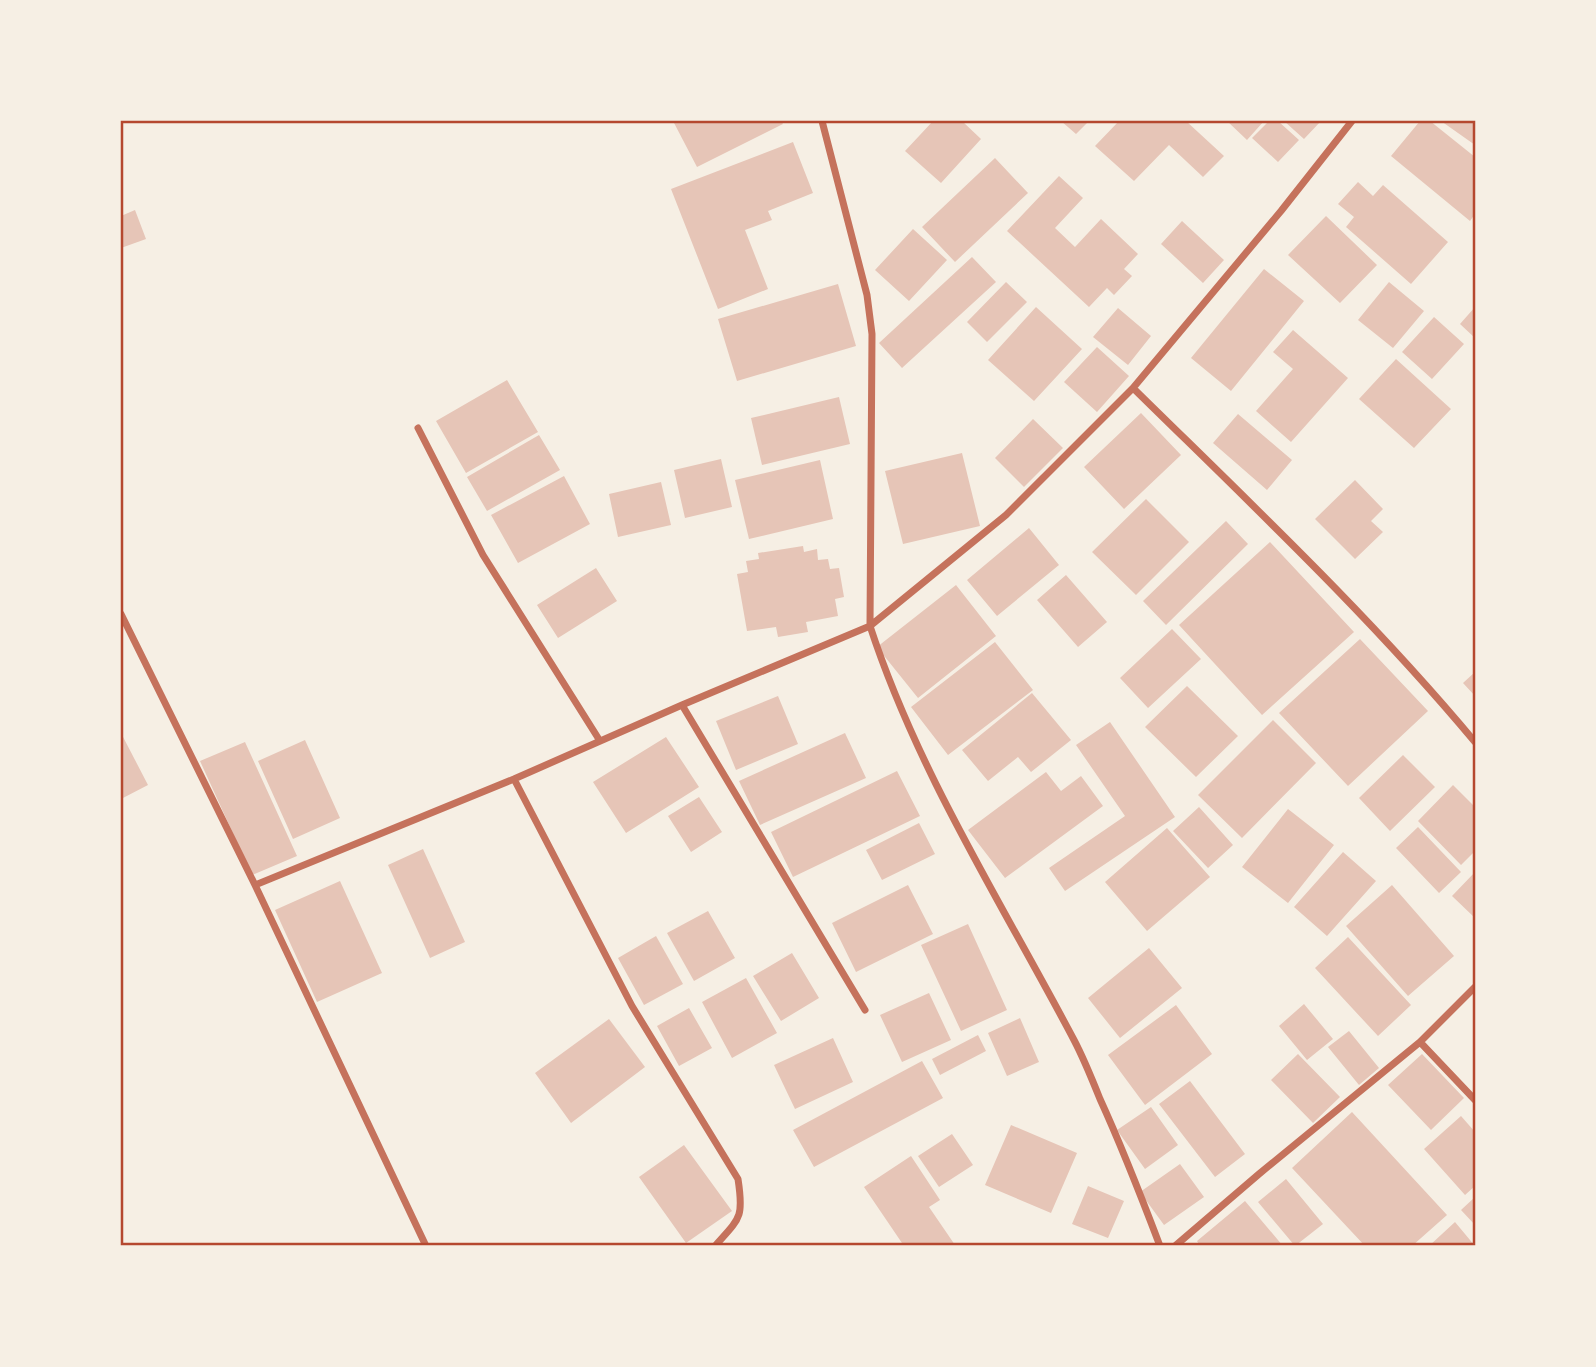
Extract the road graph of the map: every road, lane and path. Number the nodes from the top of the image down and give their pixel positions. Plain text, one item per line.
1 (822, 121) edge
2 (1352, 121) edge
3 (1133, 388) junction
4 (418, 428) dead end
5 (121, 614) edge
6 (870, 626) junction
7 (681, 705) junction
8 (600, 741) junction
9 (1475, 742) edge
10 (514, 779) junction
11 (255, 885) junction
12 (1475, 987) edge
13 (865, 1010) dead end
14 (1420, 1042) junction
15 (1475, 1100) edge
16 (426, 1246) edge
17 (715, 1246) edge
18 (1160, 1246) edge
19 (1175, 1246) edge

1 - 6 street
2 - 3 street
3 - 6 street
3 - 9 street
4 - 8 street
5 - 11 street
6 - 7 street
6 - 18 street
7 - 8 street
7 - 13 street
8 - 10 street
10 - 11 street
10 - 17 street
11 - 16 street
12 - 14 street
14 - 15 street
14 - 19 street

